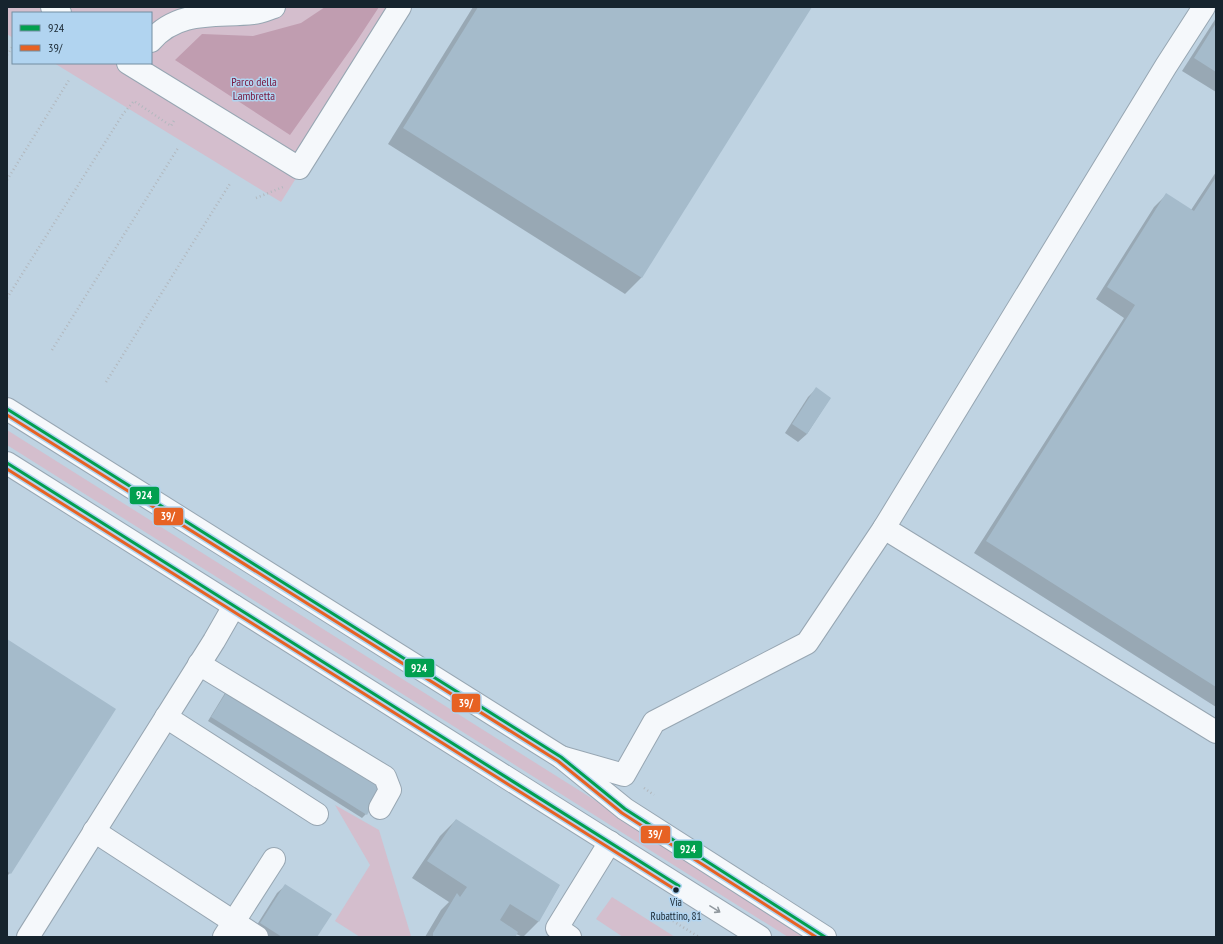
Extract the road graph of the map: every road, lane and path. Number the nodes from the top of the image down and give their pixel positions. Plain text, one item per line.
1 (274, 7) edge
2 (400, 7) edge
3 (1204, 7) edge
4 (152, 40) edge
5 (130, 64) edge
6 (69, 80) dead end
7 (123, 114) dead end
8 (178, 148) dead end
9 (7, 180) edge
10 (231, 182) dead end
11 (7, 298) edge
12 (52, 350) dead end
13 (106, 382) dead end
14 (7, 409) edge
15 (7, 464) edge
16 (884, 528) junction
17 (234, 606) junction
18 (199, 664) junction
19 (166, 717) junction
20 (1216, 732) edge
21 (561, 758) junction
22 (380, 808) dead end
23 (317, 814) dead end
24 (94, 831) junction
25 (610, 842) junction
26 (274, 859) dead end
27 (673, 921) dead end
28 (229, 929) edge
29 (28, 937) edge
30 (257, 937) edge
31 (570, 937) edge
32 (699, 937) edge
33 (760, 937) edge
34 (825, 937) edge

1 - 4 street
2 - 5 street
3 - 16 street
6 - 9 path
7 - 11 path
8 - 12 path
10 - 13 path
14 - 21 street
15 - 17 street
16 - 20 street
16 - 21 street
17 - 18 street
17 - 25 street
18 - 19 street
18 - 22 street
19 - 23 street
19 - 24 street
21 - 34 street
24 - 28 street
24 - 29 street
25 - 31 street
25 -> 33 street
26 - 28 street
27 - 32 path
28 - 30 street

